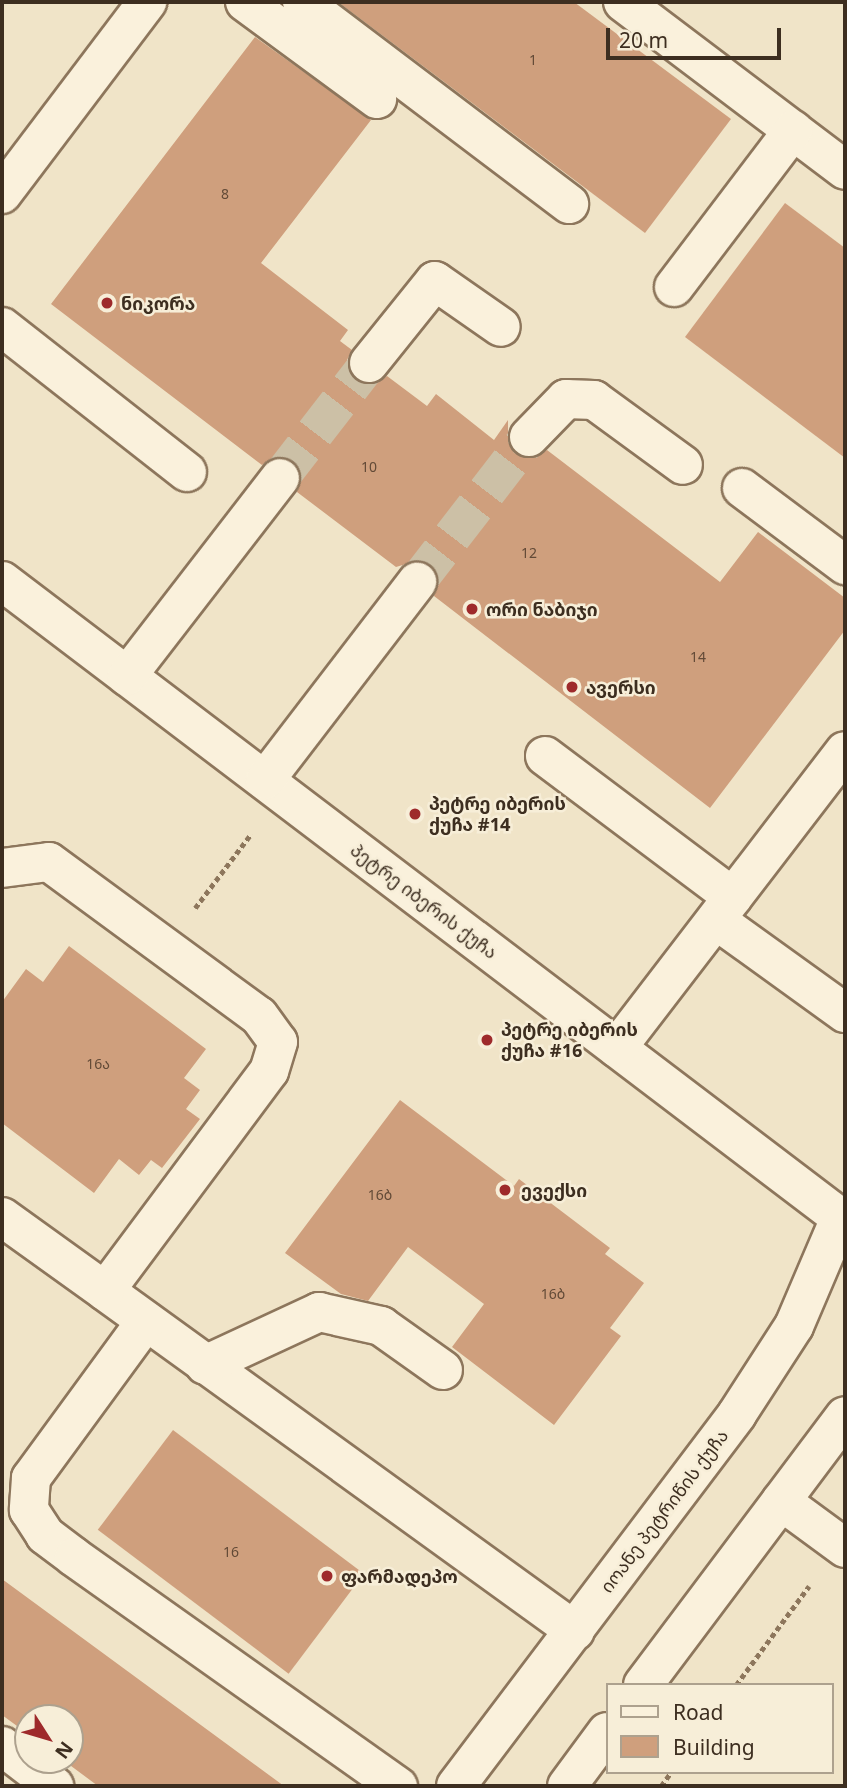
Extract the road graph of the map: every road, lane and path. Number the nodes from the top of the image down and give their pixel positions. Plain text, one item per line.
1 (147, 2) edge
2 (245, 2) edge
3 (302, 2) edge
4 (623, 2) edge
5 (377, 99) dead end
6 (793, 130) junction
7 (845, 170) edge
8 (2, 194) edge
9 (569, 204) dead end
10 (674, 287) dead end
11 (2, 327) edge
12 (501, 327) dead end
13 (369, 363) tunnel mouth
14 (529, 437) tunnel mouth
15 (682, 465) dead end
16 (187, 472) dead end
17 (280, 478) tunnel mouth
18 (742, 488) dead end
19 (845, 565) edge
20 (2, 581) edge
21 (416, 582) tunnel mouth
22 (127, 676) junction
23 (845, 751) edge
24 (545, 756) dead end
25 (265, 780) junction
26 (254, 830) dead end
27 (2, 868) edge
28 (724, 909) junction
29 (165, 948) junction
30 (845, 1013) edge
31 (617, 1048) junction
32 (2, 1217) edge
33 (843, 1219) edge
34 (105, 1291) junction
35 (146, 1321) junction
36 (205, 1365) junction
37 (443, 1370) dead end
38 (845, 1416) edge
39 (781, 1501) junction
40 (843, 1546) edge
41 (575, 1631) junction
42 (644, 1683) edge
43 (738, 1683) edge
44 (606, 1734) edge
45 (2, 1746) edge
46 (583, 1780) edge
47 (54, 1786) edge
48 (398, 1786) edge
49 (456, 1786) edge

1 - 8 street
2 - 5 street
3 - 9 street
4 - 6 street
6 - 7 street
6 - 10 street
11 - 16 street
12 - 13 street
14 - 15 street
17 - 22 street
18 - 19 street
20 - 22 street, პეტრე იბერის ქუჩა
21 - 25 street
22 - 25 street, პეტრე იბერის ქუჩა
23 - 28 street
24 - 28 street
25 - 31 street, პეტრე იბერის ქუჩა
26 - 29 path
27 - 29 street
28 - 30 street
28 - 31 street
29 - 34 street
31 - 33 street, პეტრე იბერის ქუჩა
32 - 34 street
33 - 41 street, იოანე პეტრიწის ქუჩა
34 - 35 street
35 - 36 street
35 - 48 street
36 - 37 street
36 - 41 street
38 - 39 street
39 - 40 street
39 - 42 street
40 - 43 path
41 - 49 street, იოანე პეტრიწის ქუჩა
44 - 46 street
45 - 47 street

